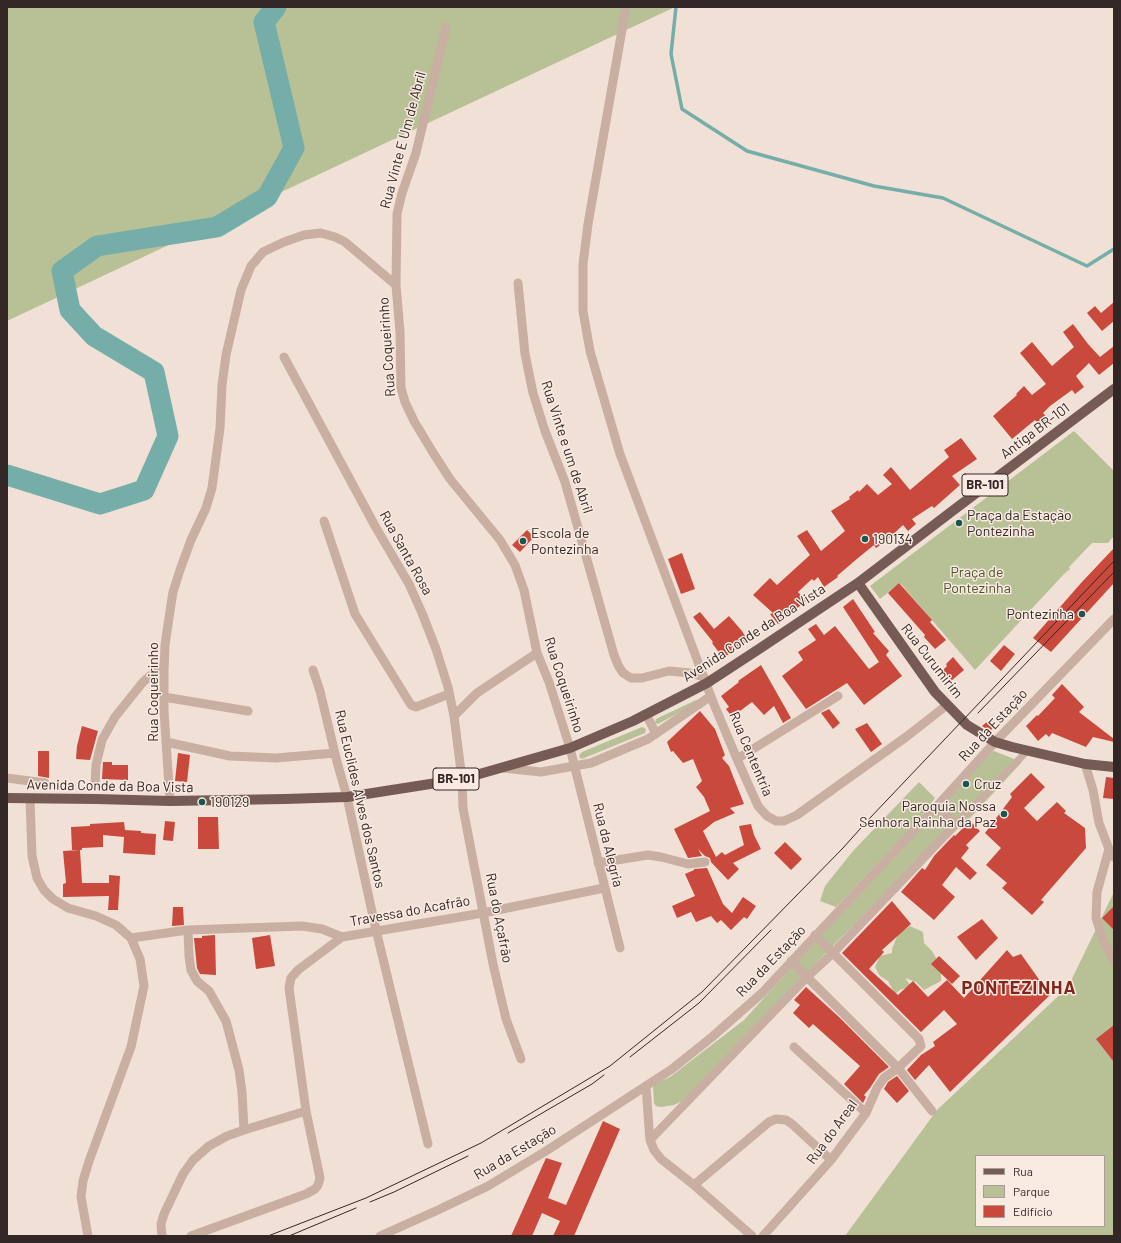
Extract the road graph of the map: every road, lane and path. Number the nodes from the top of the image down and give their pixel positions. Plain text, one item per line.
1 (626, 7) edge
2 (446, 27) dead end
3 (518, 283) dead end
4 (396, 285) junction
5 (284, 357) dead end
6 (1114, 389) edge
7 (324, 521) dead end
8 (858, 583) junction
9 (1114, 619) edge
10 (537, 653) junction
11 (164, 664) junction
12 (314, 670) dead end
13 (705, 680) junction
14 (449, 694) junction
15 (712, 696) junction
16 (838, 696) dead end
17 (164, 697) junction
18 (947, 705) junction
19 (248, 711) dead end
20 (646, 714) junction
21 (454, 716) junction
22 (656, 734) junction
23 (166, 742) junction
24 (995, 742) junction
25 (570, 748) junction
26 (1028, 750) junction
27 (334, 753) junction
28 (737, 759) junction
29 (1085, 764) junction
30 (574, 766) junction
31 (500, 767) junction
32 (1114, 767) edge
33 (7, 778) edge
34 (462, 779) junction
35 (45, 783) dead end
36 (95, 785) dead end
37 (347, 797) junction
38 (7, 798) edge
39 (30, 799) junction
40 (170, 801) junction
41 (937, 806) junction
42 (955, 825) junction
43 (1109, 849) junction
44 (1114, 857) edge
45 (598, 862) junction
46 (705, 862) dead end
47 (604, 888) junction
48 (483, 913) junction
49 (188, 930) junction
50 (376, 930) junction
51 (815, 935) junction
52 (342, 937) junction
53 (131, 938) junction
54 (620, 948) dead end
55 (833, 953) junction
56 (791, 961) junction
57 (1114, 961) edge
58 (807, 977) junction
59 (794, 1047) dead end
60 (521, 1060) dead end
61 (898, 1068) junction
62 (646, 1086) junction
63 (306, 1111) junction
64 (932, 1111) dead end
65 (866, 1113) junction
66 (244, 1130) junction
67 (650, 1140) junction
68 (428, 1144) dead end
69 (831, 1160) junction
70 (694, 1185) junction
71 (88, 1236) edge
72 (162, 1236) edge
73 (191, 1236) edge
74 (380, 1236) edge
75 (752, 1236) edge
76 (764, 1236) edge

1 - 13 street, Rua Cententria
2 - 4 street, Rua Vinte E Um de Abril
3 - 13 street, Rua Vinte e um de Abril
4 - 10 street, Rua Coqueirinho
4 - 11 street, Rua Coqueirinho
5 - 14 street, Rua Santa Rosa
6 - 8 main road, Antiga BR-101 / BR-101
7 - 14 street
8 - 13 main road, Avenida Conde da Boa Vista / BR-101
8 - 18 main road, Rua Curumirim
9 - 24 street, Rua da Estação
10 - 21 street
10 - 25 street, Rua Coqueirinho
11 - 17 street, Rua Coqueirinho
11 - 36 street
12 - 27 street, Rua Euclides Alves dos Santos
13 - 15 street, Rua Cententria
13 - 20 main road, Avenida Conde da Boa Vista / BR-101
14 - 21 street, Rua Santa Rosa
15 - 22 street
15 - 28 street, Rua Cententria
16 - 28 street
17 - 19 street
17 - 23 street, Rua Coqueirinho
18 - 24 main road, Rua Curumirim
18 - 28 street, Rua Cententria
20 - 22 street
20 - 25 main road, Avenida Conde da Boa Vista / BR-101
21 - 34 street, Rua Santa Rosa
22 - 30 street
23 - 27 street
23 - 40 street, Rua Coqueirinho
24 - 26 main road, Rua Curumirim
24 - 41 street, Rua da Estação
25 - 30 street, Rua da Alegria
25 - 31 main road, Avenida Conde da Boa Vista / BR-101
26 - 29 main road, Rua Curumirim
26 - 42 street
27 - 37 street, Rua Euclides Alves dos Santos
29 - 32 main road, Rua Curumirim
29 - 43 street
30 - 31 street
30 - 45 street, Rua da Alegria
31 - 34 main road, Avenida Conde da Boa Vista / BR-101
33 - 35 street
34 - 37 main road, Avenida Conde da Boa Vista / BR-101
34 - 48 street, Rua do Açafrão
37 - 40 main road, Avenida Conde da Boa Vista / BR-101
37 - 50 street, Rua Euclides Alves dos Santos
38 - 39 main road, Avenida Conde da Boa Vista / BR-101
39 - 40 main road, Avenida Conde da Boa Vista / BR-101
39 - 53 street
41 - 42 street
41 - 51 street, Rua da Estação
42 - 55 street
43 - 44 street
43 - 57 street
45 - 46 street
45 - 47 street, Rua da Alegria
47 - 48 street, Travessa do Acafrão
47 - 54 street, Rua da Alegria
48 - 50 street, Travessa do Acafrão
48 - 60 street, Rua do Açafrão
49 - 52 street
49 - 53 street
49 - 66 street
50 - 52 street, Travessa do Acafrão
50 - 68 street, Rua Euclides Alves dos Santos
51 - 55 street
51 - 56 street, Rua da Estação
52 - 63 street, Travessa do Acafrão
53 - 71 street
55 - 58 street
55 - 61 street, Rua do Areal
56 - 58 street
56 - 62 street, Rua da Estação
58 - 61 street
58 - 67 street
59 - 65 street
61 - 64 street
61 - 65 street, Rua do Areal
62 - 67 street
62 - 74 street, Rua da Estação
63 - 66 street
63 - 73 street, Travessa do Acafrão
65 - 69 street, Rua do Areal
66 - 72 street
67 - 70 street
69 - 70 street
69 - 76 street, Rua do Areal
70 - 75 street

